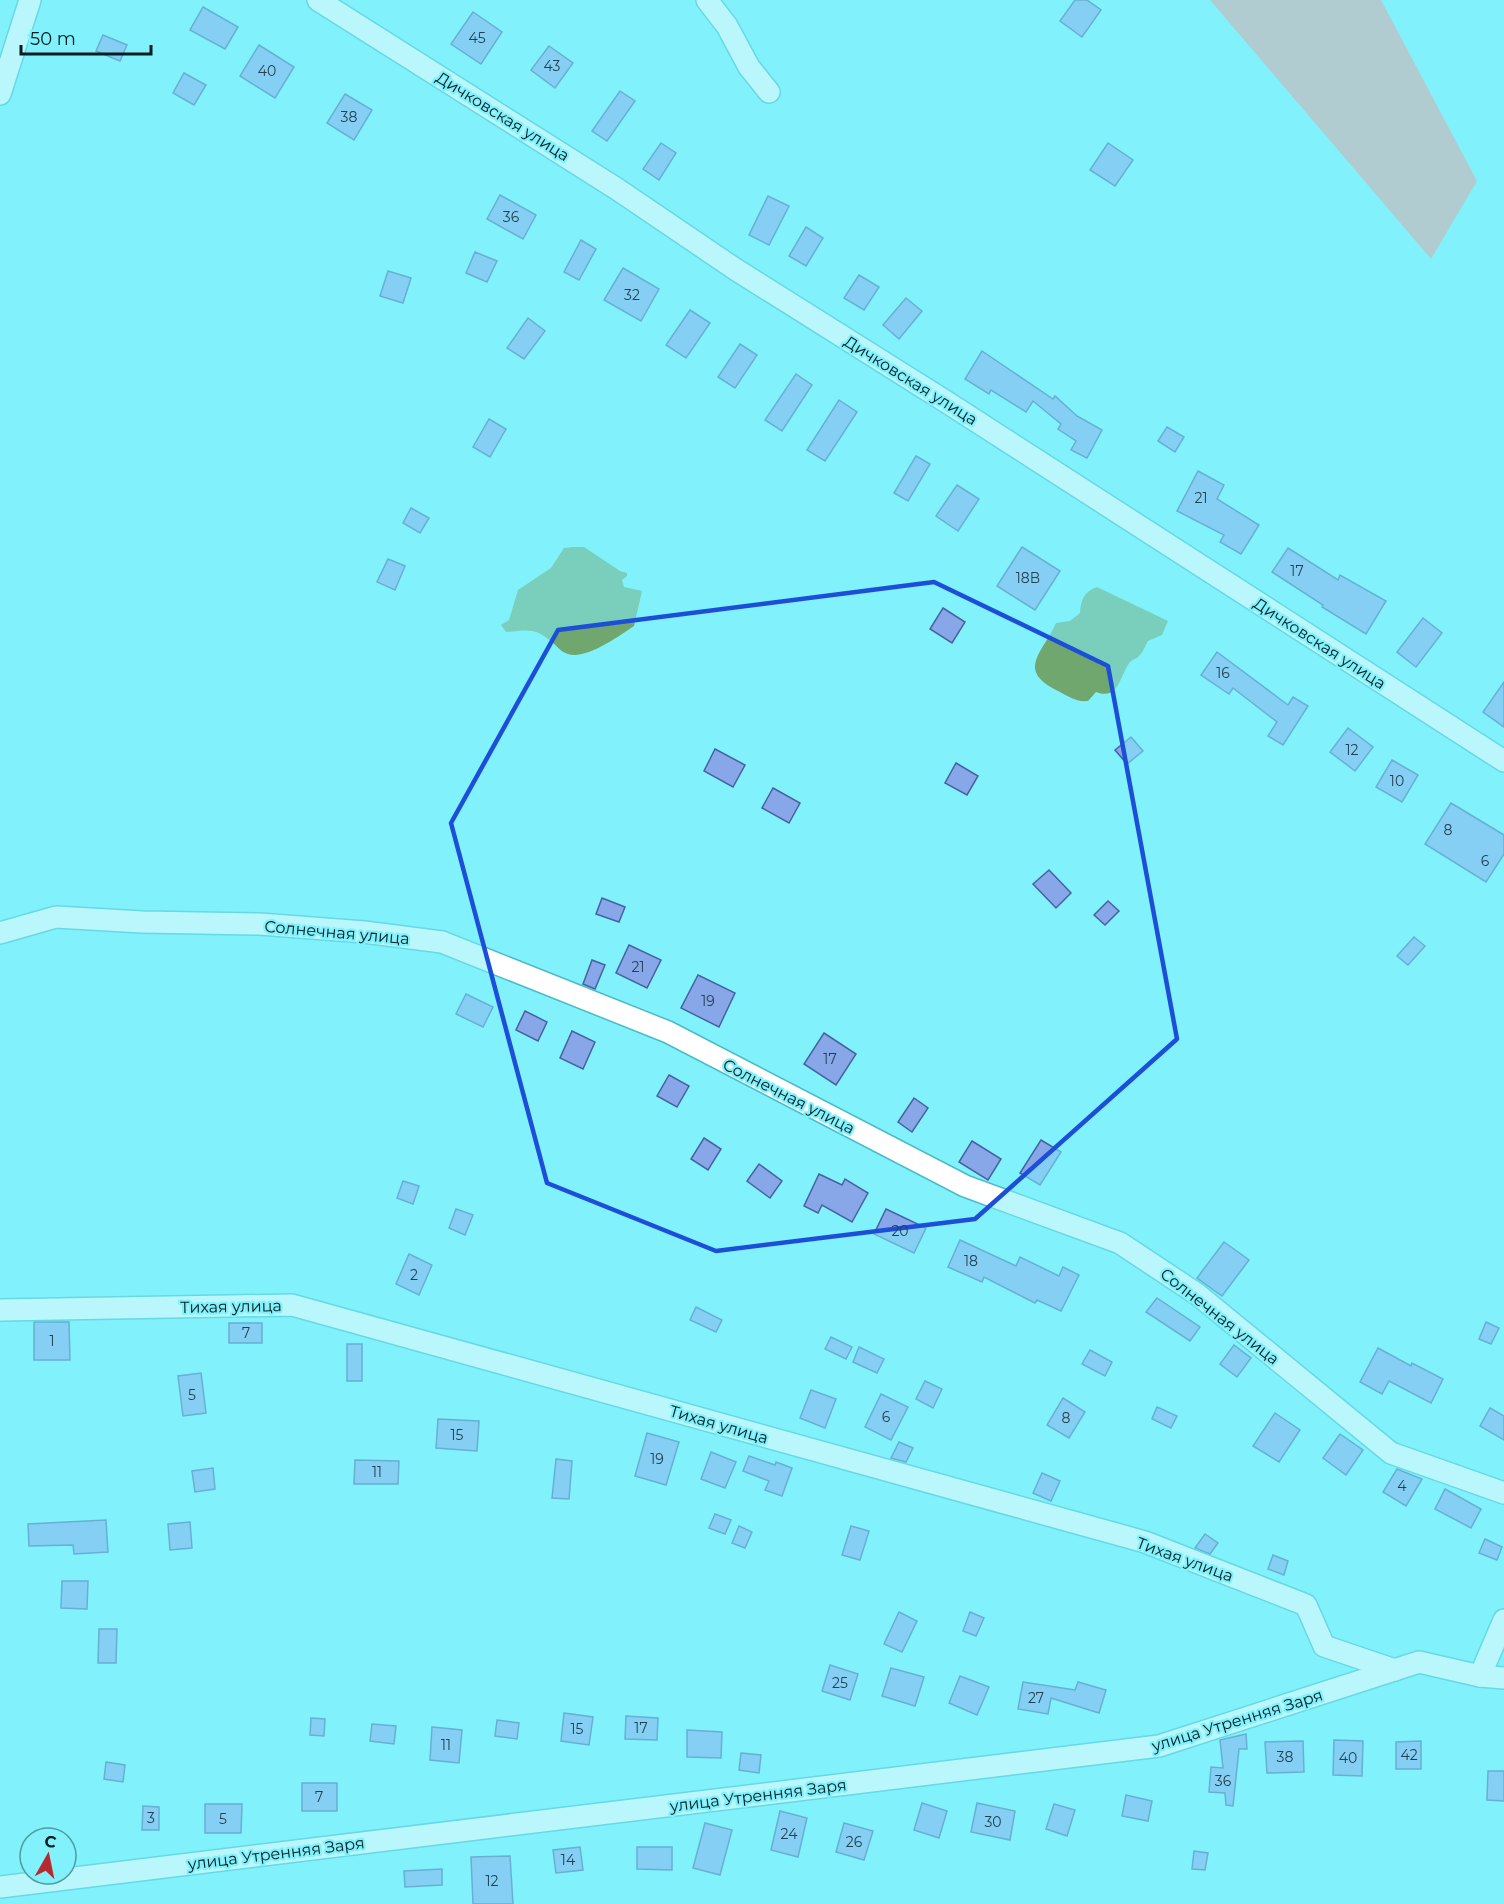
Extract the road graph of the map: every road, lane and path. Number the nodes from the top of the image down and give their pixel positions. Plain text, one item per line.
1 (30, 0) edge
2 (318, 0) edge
3 (707, 0) edge
4 (768, 92) dead end
5 (0, 94) edge
6 (1504, 761) edge
7 (0, 933) edge
8 (0, 1310) edge
9 (1504, 1493) edge
10 (1504, 1620) edge
11 (1395, 1670) junction
12 (1480, 1676) junction
13 (1504, 1678) edge
14 (0, 1887) edge

1 - 5 street
2 - 6 street, Дичковская улица
3 - 4 street
7 - 9 street, Солнечная улица
8 - 11 street, Тихая улица
10 - 12 street
11 - 12 street, улица Утренняя Заря
11 - 14 street, улица Утренняя Заря
12 - 13 street, улица Утренняя Заря

